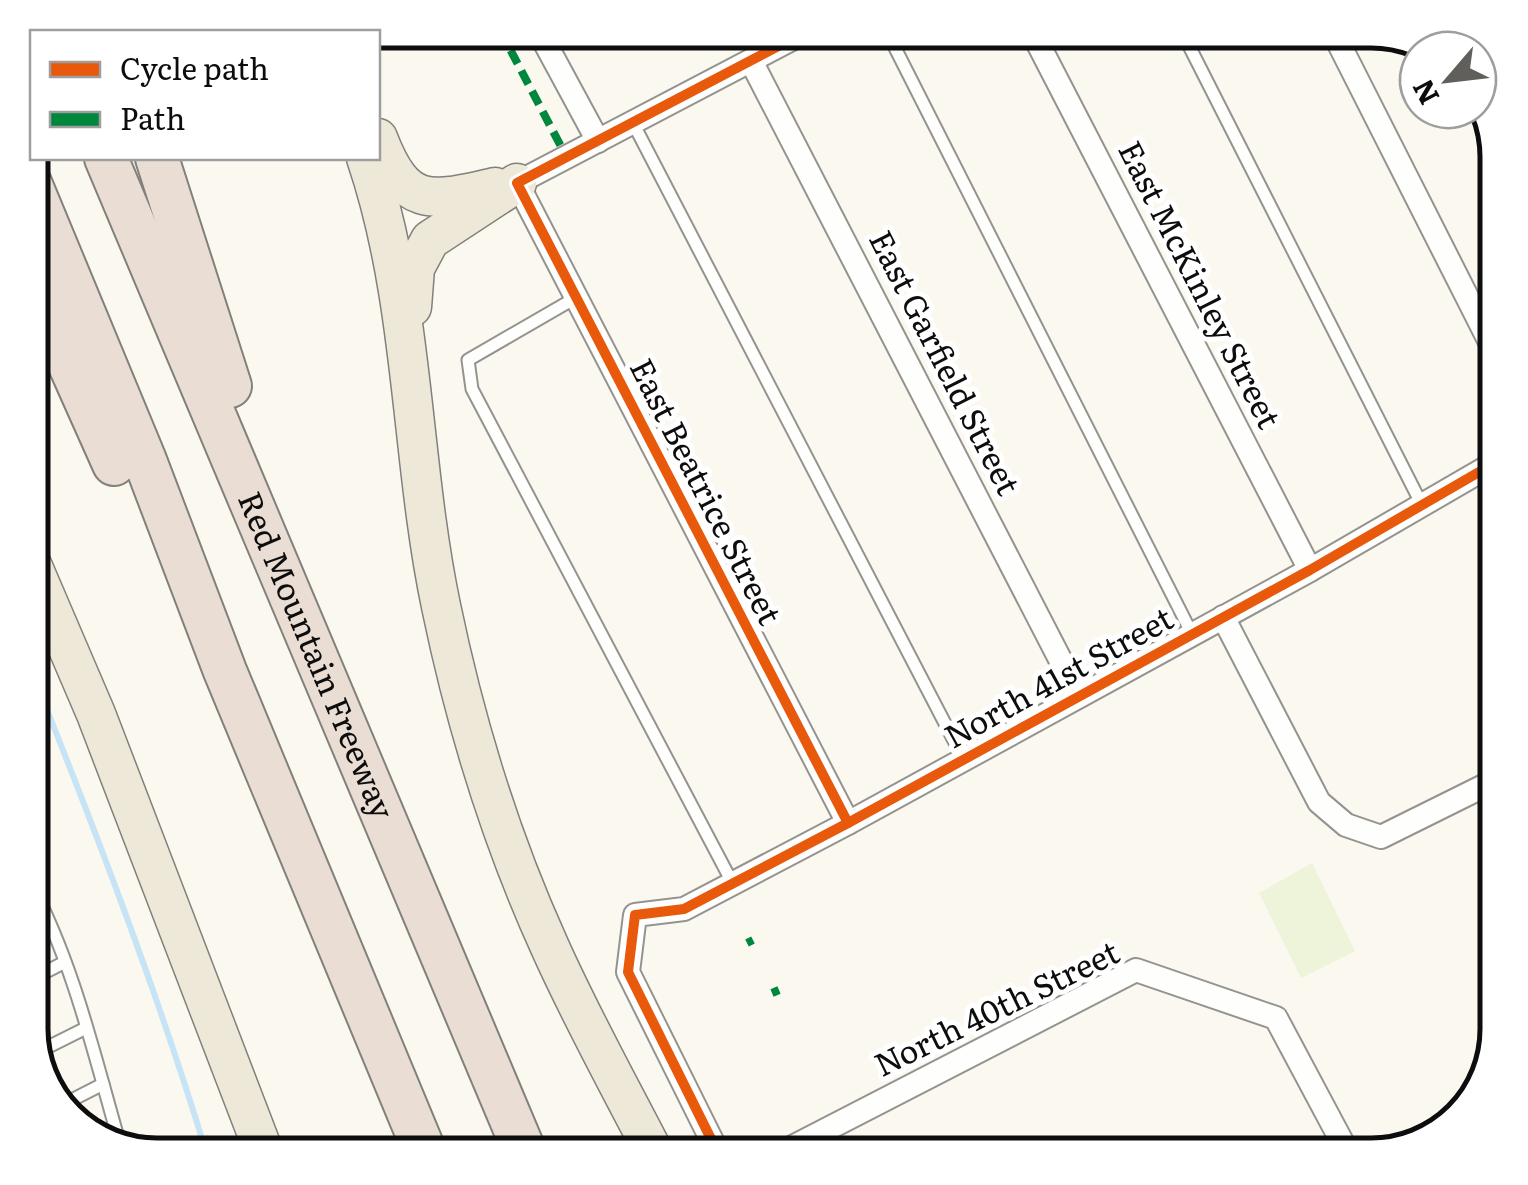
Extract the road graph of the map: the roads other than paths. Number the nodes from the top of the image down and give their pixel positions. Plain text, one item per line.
1 (548, 48) edge
2 (774, 48) edge
3 (895, 48) edge
4 (1040, 48) edge
5 (1190, 48) edge
6 (1341, 48) edge
7 (751, 60) junction
8 (634, 123) junction
9 (380, 140) edge
10 (598, 141) junction
11 (107, 160) edge
12 (158, 160) edge
13 (367, 160) edge
14 (517, 183) junction
15 (48, 226) edge
16 (577, 298) junction
17 (48, 316) edge
18 (1480, 322) edge
19 (408, 374) junction
20 (1480, 471) edge
21 (1422, 505) junction
22 (1310, 570) junction
23 (48, 602) edge
24 (1224, 617) junction
25 (1192, 634) junction
26 (225, 672) junction
27 (1079, 696) junction
28 (964, 760) junction
29 (370, 778) junction
30 (1480, 792) edge
31 (848, 824) junction
32 (732, 884) junction
33 (48, 914) edge
34 (65, 962) junction
35 (48, 971) edge
36 (86, 1028) junction
37 (49, 1046) edge
38 (103, 1084) junction
39 (74, 1099) edge
40 (116, 1130) edge
41 (258, 1138) edge
42 (419, 1138) edge
43 (519, 1138) edge
44 (646, 1138) edge
45 (711, 1138) edge
46 (810, 1138) edge
47 (1340, 1138) edge

1 - 10 street
2 - 7 street
3 - 25 lane
4 - 22 street, East McKinley Street
5 - 21 lane
6 - 18 street
7 - 8 street
7 - 27 street, East Garfield Street
8 - 10 street
8 - 28 lane
9 - 14 main road
10 - 14 street
11 - 29 highway, Red Mountain Freeway
12 - 29 highway
13 - 19 main road
14 - 16 street, East Beatrice Street
14 - 19 main road
15 - 26 highway
16 - 31 street, East Beatrice Street
16 - 32 lane
17 - 26 highway
19 - 44 main road
20 - 21 street, North 41st Street
21 - 22 street, North 41st Street
22 - 24 street, North 41st Street
23 - 41 main road
24 - 25 street, North 41st Street
24 - 30 street
25 - 27 street, North 41st Street
26 - 42 highway
27 - 28 street, North 41st Street
28 - 31 street, North 41st Street
29 - 43 highway, Red Mountain Freeway
31 - 32 street, North 41st Street
32 - 45 street, North 41st Street
33 - 34 lane
34 - 35 lane
34 - 36 lane
36 - 37 lane
36 - 38 lane
38 - 39 lane
38 - 40 lane
46 - 47 street, North 40th Street

